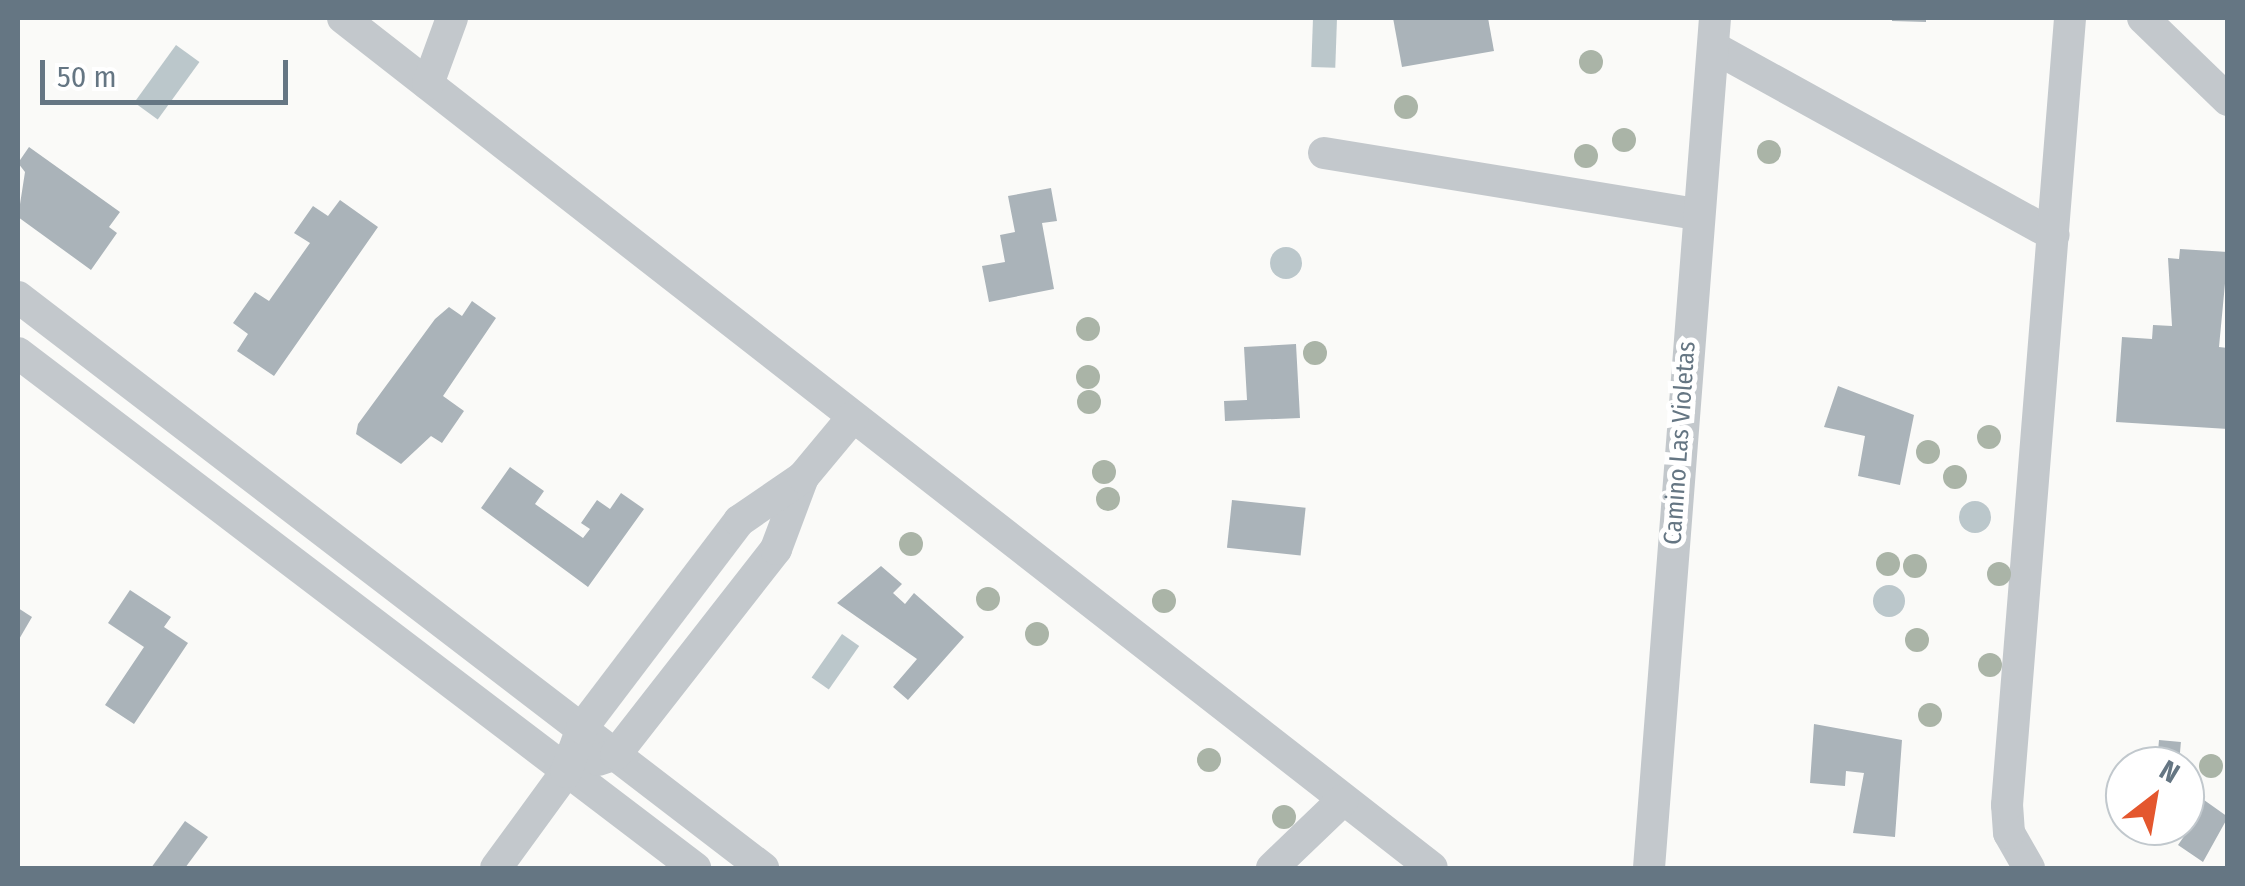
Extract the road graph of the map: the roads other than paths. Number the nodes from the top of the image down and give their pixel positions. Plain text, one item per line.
1 (343, 18) edge
2 (452, 18) edge
3 (2070, 18) edge
4 (2143, 18) edge
5 (1714, 32) edge
6 (428, 84) junction
7 (2228, 100) edge
8 (1324, 153) dead end
9 (1696, 214) junction
10 (2054, 235) junction
11 (18, 297) edge
12 (18, 353) edge
13 (852, 416) junction
14 (803, 477) junction
15 (582, 728) junction
16 (616, 754) junction
17 (566, 772) junction
18 (1342, 800) junction
19 (496, 868) edge
20 (695, 868) edge
21 (763, 868) edge
22 (1272, 868) edge
23 (1432, 868) edge
24 (1649, 868) edge
25 (2029, 868) edge

1 - 6 street
2 - 6 street
3 - 10 street
4 - 7 street
5 - 9 street, Camino Las Violetas
5 - 10 street
6 - 13 street
8 - 9 street
9 - 24 street, Camino Las Violetas
10 - 25 street
11 - 15 street
12 - 17 street
13 - 14 street
13 - 18 street
14 - 15 street
14 - 16 street
15 - 16 street
15 - 17 street
16 - 17 street
16 - 21 street
17 - 19 street
17 - 20 street
18 - 22 street
18 - 23 street

